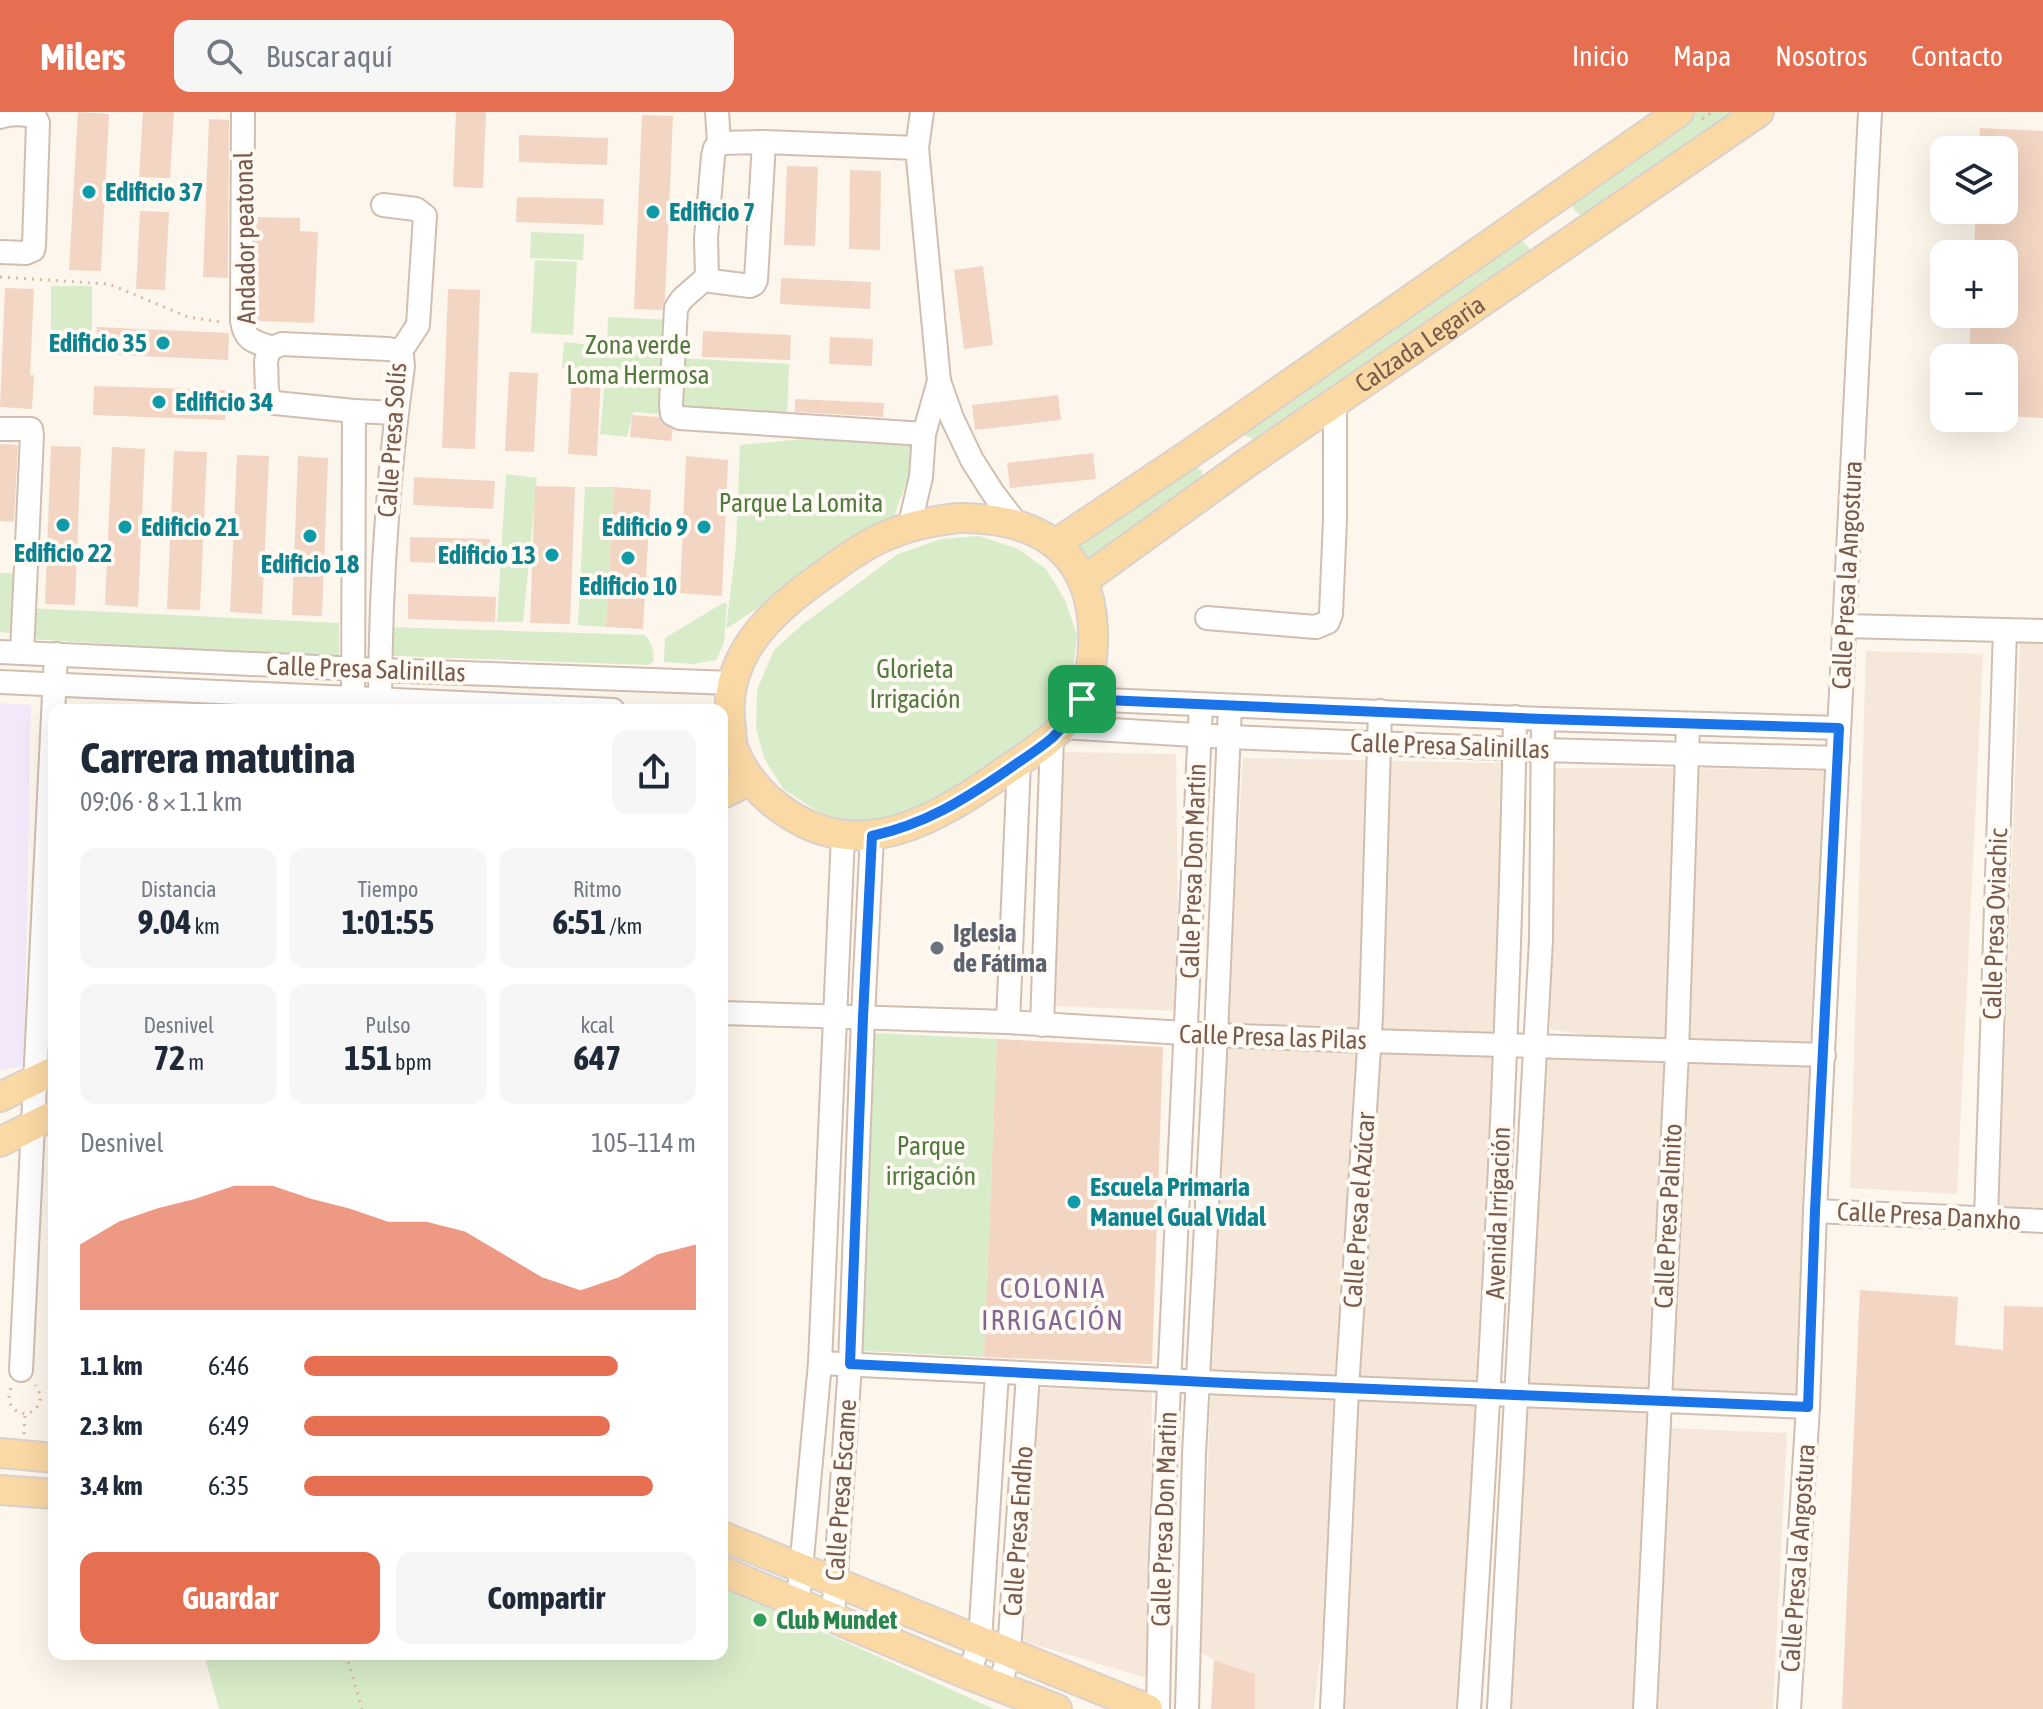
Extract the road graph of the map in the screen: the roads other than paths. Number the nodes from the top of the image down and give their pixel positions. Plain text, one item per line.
1 (238, 112) edge
2 (717, 112) edge
3 (922, 112) edge
4 (1679, 112) edge
5 (1759, 112) edge
6 (1870, 112) edge
7 (40, 115) edge
8 (0, 117) edge
9 (764, 142) junction
10 (719, 143) junction
11 (917, 148) junction
12 (383, 205) dead end
13 (1542, 208) junction
14 (1565, 246) junction
15 (0, 252) edge
16 (707, 277) junction
17 (272, 348) junction
18 (398, 351) junction
19 (939, 381) junction
20 (1335, 401) junction
21 (354, 411) junction
22 (396, 413) junction
23 (0, 429) edge
24 (1220, 432) junction
25 (924, 434) junction
26 (1248, 462) junction
27 (1016, 523) junction
28 (909, 528) junction
29 (1055, 544) junction
30 (1083, 581) junction
31 (1207, 618) dead end
32 (1844, 626) junction
33 (2005, 630) junction
34 (2043, 631) edge
35 (11, 653) edge
36 (56, 654) junction
37 (353, 669) junction
38 (379, 670) junction
39 (0, 682) edge
40 (55, 683) junction
41 (732, 683) junction
42 (1082, 699) junction
43 (215, 701) edge
44 (54, 704) edge
45 (353, 704) edge
46 (380, 704) edge
47 (727, 704) edge
48 (1201, 705) junction
49 (1230, 706) junction
50 (1380, 711) junction
51 (1515, 717) junction
52 (1543, 719) junction
53 (1688, 724) junction
54 (1839, 728) junction
55 (1057, 732) junction
56 (1199, 735) junction
57 (1228, 737) junction
58 (1380, 743) junction
59 (1515, 747) junction
60 (1542, 750) junction
61 (728, 753) edge
62 (1687, 754) junction
63 (1838, 758) junction
64 (1019, 762) junction
65 (751, 780) junction
66 (728, 791) edge
67 (843, 835) junction
68 (872, 836) junction
69 (48, 957) edge
70 (728, 1013) edge
71 (835, 1016) junction
72 (863, 1017) junction
73 (1008, 1022) junction
74 (1042, 1025) junction
75 (1186, 1033) junction
76 (1216, 1035) junction
77 (1369, 1041) junction
78 (1505, 1045) junction
79 (1535, 1046) junction
80 (1677, 1051) junction
81 (1824, 1055) junction
82 (45, 1075) edge
83 (0, 1097) edge
84 (44, 1120) edge
85 (0, 1142) edge
86 (1815, 1211) junction
87 (1986, 1218) junction
88 (2043, 1221) edge
89 (820, 1363) junction
90 (850, 1364) junction
91 (997, 1373) junction
92 (1028, 1374) junction
93 (21, 1379) road end
94 (1170, 1380) junction
95 (1197, 1381) junction
96 (1347, 1389) junction
97 (1490, 1395) junction
98 (1517, 1395) junction
99 (1659, 1402) junction
100 (1808, 1407) junction
101 (0, 1453) edge
102 (48, 1457) edge
103 (0, 1490) edge
104 (48, 1494) edge
105 (728, 1538) edge
106 (801, 1568) junction
107 (728, 1573) edge
108 (835, 1581) junction
109 (798, 1602) junction
110 (833, 1617) junction
111 (980, 1640) junction
112 (1009, 1652) junction
113 (969, 1675) junction
114 (1000, 1687) junction
115 (1057, 1709) edge
116 (1148, 1709) edge
117 (1158, 1709) edge
118 (1187, 1709) edge
119 (1332, 1709) edge
120 (1469, 1709) edge
121 (1499, 1709) edge
122 (1645, 1709) edge
123 (1789, 1709) edge

1 - 17 street, Andador peatonal
2 - 10 street
3 - 11 street
4 - 13 main road, Calzada Legaria
5 - 14 main road, Calzada Legaria
6 - 32 street, Calle Presa la Angostura
7 - 8 street
7 - 15 street
9 - 10 street
9 - 11 street
9 - 16 street
10 - 16 street
11 - 19 street
12 - 18 street
13 - 14 main road
13 - 24 main road, Calzada Legaria
14 - 20 main road, Calzada Legaria
16 - 25 street
17 - 18 street, Calle Presa Solís
17 - 21 street, Calle Presa Solís
18 - 22 street, Calle Presa Solís
19 - 25 street
19 - 27 street
20 - 26 main road, Calzada Legaria
20 - 31 street
21 - 22 street
21 - 37 street, Calle Presa Solís
22 - 38 street, Calle Presa Solís
23 - 35 street
24 - 26 main road
24 - 29 main road, Calzada Legaria
25 - 28 street
26 - 30 main road, Calzada Legaria
27 - 28 main road
27 - 29 main road
28 - 41 main road
29 - 30 main road
30 - 42 main road
32 - 33 street
32 - 54 street, Calle Presa la Angostura
33 - 34 street
33 - 87 street, Calle Presa Oviachic
35 - 36 street, Calle Presa Salinillas
36 - 37 street, Calle Presa Salinillas
36 - 40 street
37 - 38 street, Calle Presa Salinillas
37 - 45 street, Calle Presa Solís
38 - 41 street, Calle Presa Salinillas
38 - 46 street, Calle Presa Solís
39 - 40 street, Calle Presa Salinillas
40 - 43 street, Calle Presa Salinillas
40 - 44 street
41 - 47 main road
42 - 48 street, Calle Presa Salinillas
42 - 55 main road
43 - 45 street, Calle Presa Salinillas
48 - 49 street, Calle Presa Salinillas
48 - 56 street, Calle Presa Don Martin
49 - 50 street, Calle Presa Salinillas
49 - 57 street, Calle Presa Don Martin
50 - 51 street, Calle Presa Salinillas
50 - 58 street, Calle Presa el Azúcar
51 - 52 street, Calle Presa Salinillas
51 - 59 street, Avenida Irrigación
52 - 53 street, Calle Presa Salinillas
52 - 60 street, Avenida Irrigación
53 - 54 street, Calle Presa Salinillas
53 - 62 street, Calle Presa Palmito
54 - 63 street, Calle Presa la Angostura
55 - 56 street, Calle Presa Salinillas
55 - 64 main road
55 - 74 street
56 - 57 street, Calle Presa Salinillas
56 - 75 street, Calle Presa Don Martin
57 - 58 street, Calle Presa Salinillas
57 - 76 street, Calle Presa Don Martin
58 - 59 street, Calle Presa Salinillas
58 - 77 street, Calle Presa el Azúcar
59 - 60 street, Calle Presa Salinillas
59 - 78 street, Avenida Irrigación
60 - 62 street, Calle Presa Salinillas
60 - 79 street, Avenida Irrigación
61 - 65 main road
62 - 63 street, Calle Presa Salinillas
62 - 80 street, Calle Presa Palmito
63 - 81 street, Calle Presa la Angostura
64 - 68 main road
64 - 73 street
65 - 66 main road
65 - 67 main road
67 - 68 main road
67 - 71 street, Calle Presa Escame
68 - 72 street, Calle Presa Escame
69 - 82 street
70 - 71 street, Calle Presa las Pilas
71 - 72 street, Calle Presa las Pilas
71 - 89 street, Calle Presa Escame
72 - 73 street, Calle Presa las Pilas
72 - 90 street, Calle Presa Escame
73 - 74 street, Calle Presa las Pilas
74 - 75 street, Calle Presa las Pilas
75 - 76 street, Calle Presa las Pilas
75 - 94 street, Calle Presa Don Martin
76 - 77 street, Calle Presa las Pilas
76 - 95 street, Calle Presa Don Martin
77 - 78 street, Calle Presa las Pilas
77 - 96 street, Calle Presa el Azúcar
78 - 79 street, Calle Presa las Pilas
78 - 97 street, Avenida Irrigación
79 - 80 street, Calle Presa las Pilas
79 - 98 street, Avenida Irrigación
80 - 81 street, Calle Presa las Pilas
80 - 99 street, Calle Presa Palmito
81 - 86 street, Calle Presa la Angostura
82 - 83 main road
82 - 84 street
84 - 85 main road
84 - 93 street
86 - 87 street, Calle Presa Danxho
86 - 100 street, Calle Presa la Angostura
87 - 88 street, Calle Presa Danxho
89 - 90 street
89 - 106 street, Calle Presa Escame
90 - 91 street
90 - 108 street, Calle Presa Escame
91 - 92 street
91 - 111 street, Calle Presa Endho
92 - 94 street
92 - 112 street, Calle Presa Endho
94 - 95 street
94 - 117 street, Calle Presa Don Martin
95 - 96 street
95 - 118 street, Calle Presa Don Martin
96 - 97 street
96 - 119 street, Calle Presa el Azúcar
97 - 98 street
97 - 120 street, Avenida Irrigación
98 - 99 street
98 - 121 street, Avenida Irrigación
99 - 100 street
99 - 122 street, Calle Presa Palmito
100 - 123 street, Calle Presa la Angostura
101 - 102 main road
103 - 104 main road
105 - 106 main road
106 - 108 main road
106 - 109 street, Calle Presa Escame
107 - 109 main road
108 - 110 street, Calle Presa Escame
108 - 111 main road
109 - 110 main road
110 - 113 main road
111 - 112 main road
111 - 113 street, Calle Presa Endho
112 - 114 street, Calle Presa Endho
112 - 116 main road
113 - 114 main road
114 - 115 main road

